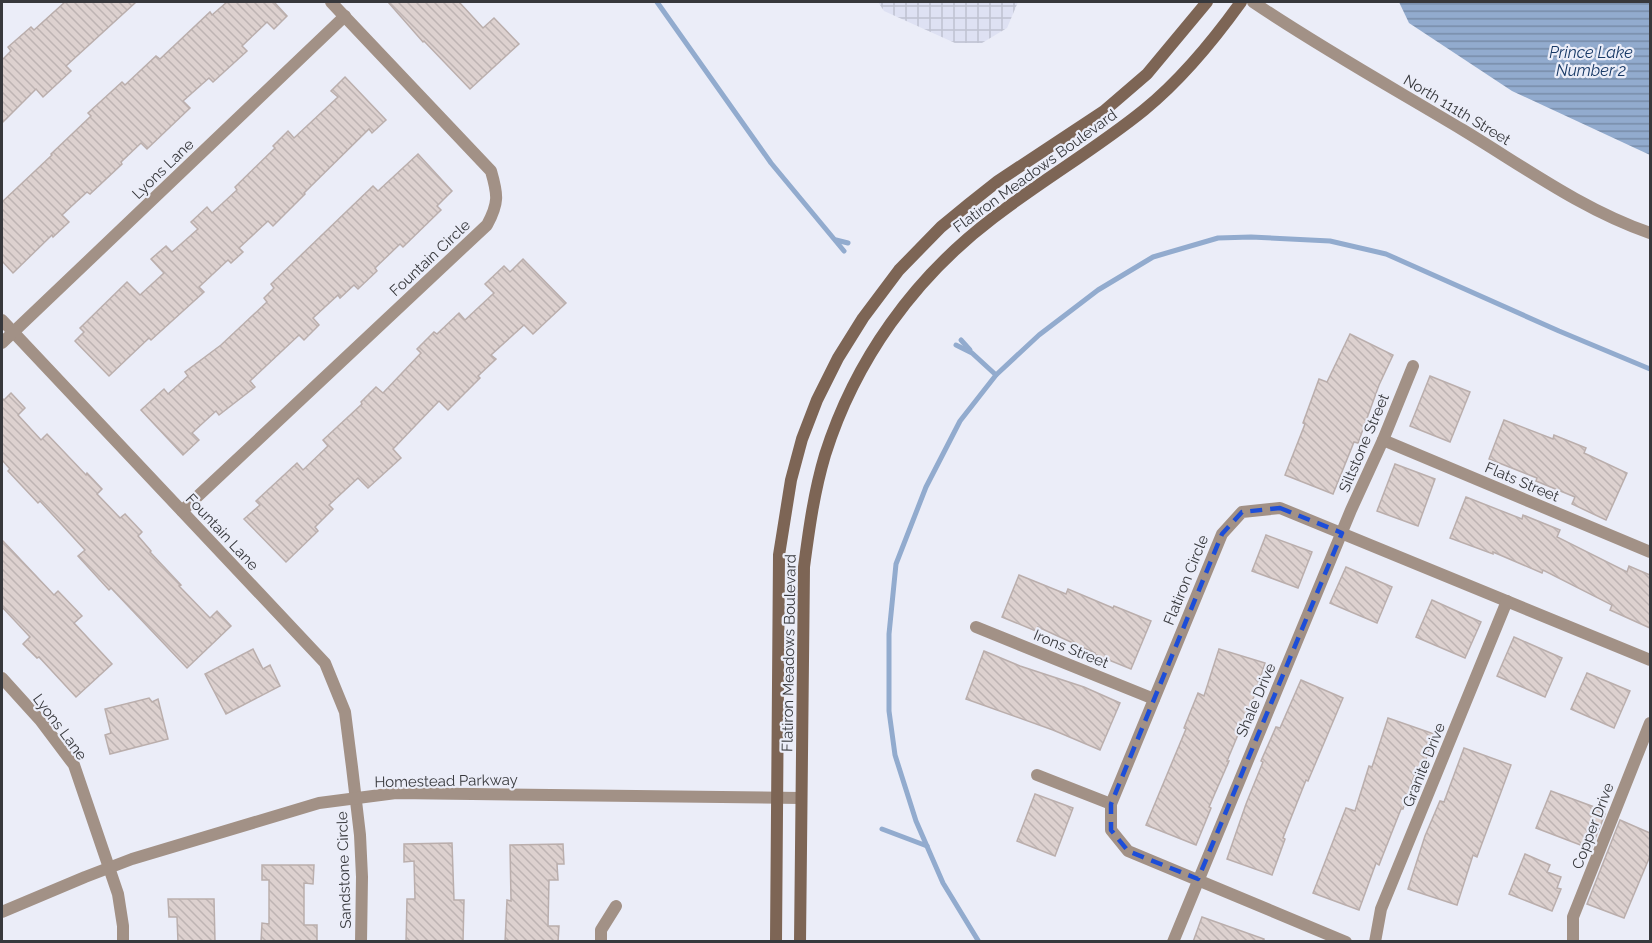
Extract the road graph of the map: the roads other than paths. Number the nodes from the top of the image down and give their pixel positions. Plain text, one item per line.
1 (331, 2) edge
2 (1207, 2) edge
3 (1241, 2) edge
4 (1253, 2) edge
5 (345, 16) junction
6 (1650, 233) edge
7 (2, 320) edge
8 (13, 332) junction
9 (2, 343) edge
10 (1413, 366) dead end
11 (1383, 440) junction
12 (182, 511) junction
13 (1342, 532) junction
14 (1650, 552) edge
15 (1507, 601) junction
16 (976, 627) dead end
17 (1650, 660) edge
18 (2, 678) edge
19 (1154, 699) junction
20 (1650, 723) edge
21 (1037, 775) dead end
22 (777, 797) junction
23 (356, 798) junction
24 (801, 798) junction
25 (1111, 804) junction
26 (109, 868) junction
27 (1198, 879) junction
28 (616, 906) dead end
29 (2, 912) edge
30 (123, 942) edge
31 (361, 942) edge
32 (601, 942) edge
33 (776, 942) edge
34 (800, 942) edge
35 (1173, 942) edge
36 (1346, 942) edge
37 (1375, 942) edge
38 (1573, 942) edge

1 - 5 street, Fountain Circle
2 - 22 street, Flatiron Meadows Boulevard
3 - 24 street, Flatiron Meadows Boulevard
4 - 6 street, North 111th Street
5 - 8 street, Lyons Lane
5 - 12 street, Fountain Circle
7 - 8 street, Fountain Lane
8 - 9 street, Lyons Lane
8 - 12 street, Fountain Lane
10 - 11 street, Siltstone Street
11 - 13 street, Siltstone Street
11 - 14 street, Flats Street
12 - 23 street, Fountain Lane
13 - 15 street, Flatiron Circle
13 - 19 street, Flatiron Circle
13 - 27 street, Shale Drive
15 - 17 street, Flatiron Circle
15 - 37 street, Granite Drive
16 - 19 street, Irons Street
18 - 26 street, Lyons Lane
19 - 25 street, Flatiron Circle
20 - 38 street, Copper Drive
21 - 25 street
22 - 23 street, Homestead Parkway
22 - 24 street, Homestead Parkway
22 - 33 street, Flatiron Meadows Boulevard
23 - 26 street, Homestead Parkway
23 - 31 street, Sandstone Circle
24 - 34 street, Flatiron Meadows Boulevard
25 - 27 street, Flatiron Circle
26 - 29 street, Homestead Parkway
26 - 30 street, Lyons Lane
27 - 35 street, Shale Drive
27 - 36 street, Flatiron Circle
28 - 32 street

